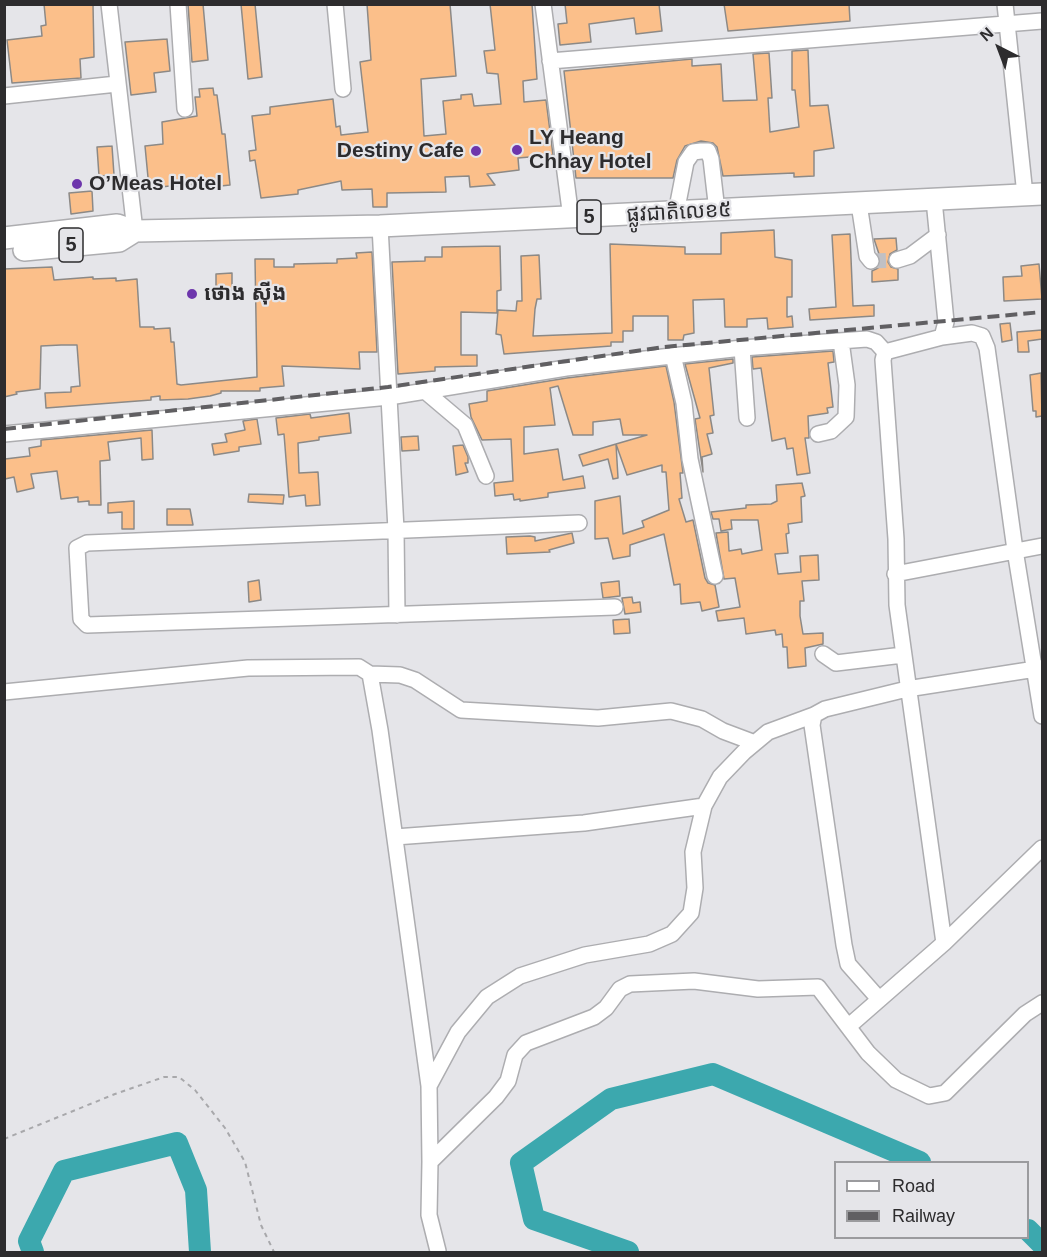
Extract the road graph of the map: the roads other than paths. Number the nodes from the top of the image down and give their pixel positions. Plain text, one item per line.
1 (110, 4) edge
2 (178, 4) edge
3 (335, 4) edge
4 (543, 4) edge
5 (1005, 4) edge
6 (1042, 21) edge
7 (1007, 22) junction
8 (550, 61) junction
9 (117, 84) junction
10 (343, 89) dead end
11 (4, 96) edge
12 (185, 109) dead end
13 (1034, 195) edge
14 (934, 200) junction
15 (859, 204) junction
16 (717, 211) junction
17 (676, 213) junction
18 (571, 218) junction
19 (380, 226) junction
20 (135, 231) junction
21 (938, 236) junction
22 (4, 238) edge
23 (4, 252) edge
24 (897, 260) tunnel mouth
25 (871, 261) dead end
26 (942, 337) junction
27 (841, 340) junction
28 (742, 348) junction
29 (885, 352) junction
30 (673, 354) junction
31 (426, 392) junction
32 (389, 397) junction
33 (747, 418) dead end
34 (4, 434) edge
35 (818, 434) dead end
36 (486, 476) dead end
37 (579, 523) dead end
38 (396, 530) junction
39 (1042, 546) edge
40 (1015, 550) junction
41 (895, 574) junction
42 (715, 576) dead end
43 (615, 607) dead end
44 (397, 615) junction
45 (824, 654) dead end
46 (903, 655) junction
47 (1039, 668) edge
48 (369, 674) junction
49 (907, 689) junction
50 (4, 693) edge
51 (814, 716) junction
52 (1042, 716) edge
53 (755, 742) junction
54 (704, 806) junction
55 (395, 837) junction
56 (1042, 848) edge
57 (944, 943) junction
58 (879, 999) junction
59 (1042, 1003) edge
60 (849, 1026) junction
61 (429, 1086) junction
62 (430, 1162) junction
63 (438, 1251) edge

1 - 9 street
2 - 12 street
3 - 10 street
4 - 8 street
5 - 7 street
6 - 7 street
7 - 8 street
7 - 13 street
8 - 18 street
9 - 11 street
9 - 20 street
13 - 14 highway, ផ្លូវជាតិលេខ៥ / 5
14 - 15 highway, ផ្លូវជាតិលេខ៥ / 5
14 - 21 street
15 - 16 highway, ផ្លូវជាតិលេខ៥ / 5
15 - 25 street
16 - 17 highway, ផ្លូវជាតិលេខ៥ / 5
16 - 17 street
17 - 18 highway, ផ្លូវជាតិលេខ៥ / 5
18 - 19 highway, ផ្លូវជាតិលេខ៥ / 5
19 - 20 highway, ផ្លូវជាតិលេខ៥ / 5
19 - 32 street
20 - 22 highway, ផ្លូវជាតិលេខ៥ / 5
20 - 23 highway, ផ្លូវជាតិលេខ៥ / 5
21 - 24 street
21 - 26 street
26 - 29 street
26 - 40 street
27 - 28 street
27 - 29 street
27 - 35 street
28 - 30 street
28 - 33 street
29 - 41 street
30 - 31 street
30 - 42 street
31 - 32 street
31 - 36 street
32 - 34 street
32 - 38 street
37 - 38 street
38 - 44 street
38 - 44 street
39 - 40 street
40 - 41 street
40 - 47 street
41 - 46 street
43 - 44 street
45 - 46 street
46 - 49 street
47 - 49 street
47 - 52 street
48 - 50 street
48 - 53 street
48 - 55 street
49 - 51 street
49 - 57 street
51 - 53 street
51 - 58 street
53 - 54 street
54 - 55 street
54 - 61 street
55 - 61 street
56 - 57 street
57 - 58 street
58 - 60 street
59 - 60 street
60 - 62 street
61 - 62 street
62 - 63 street

